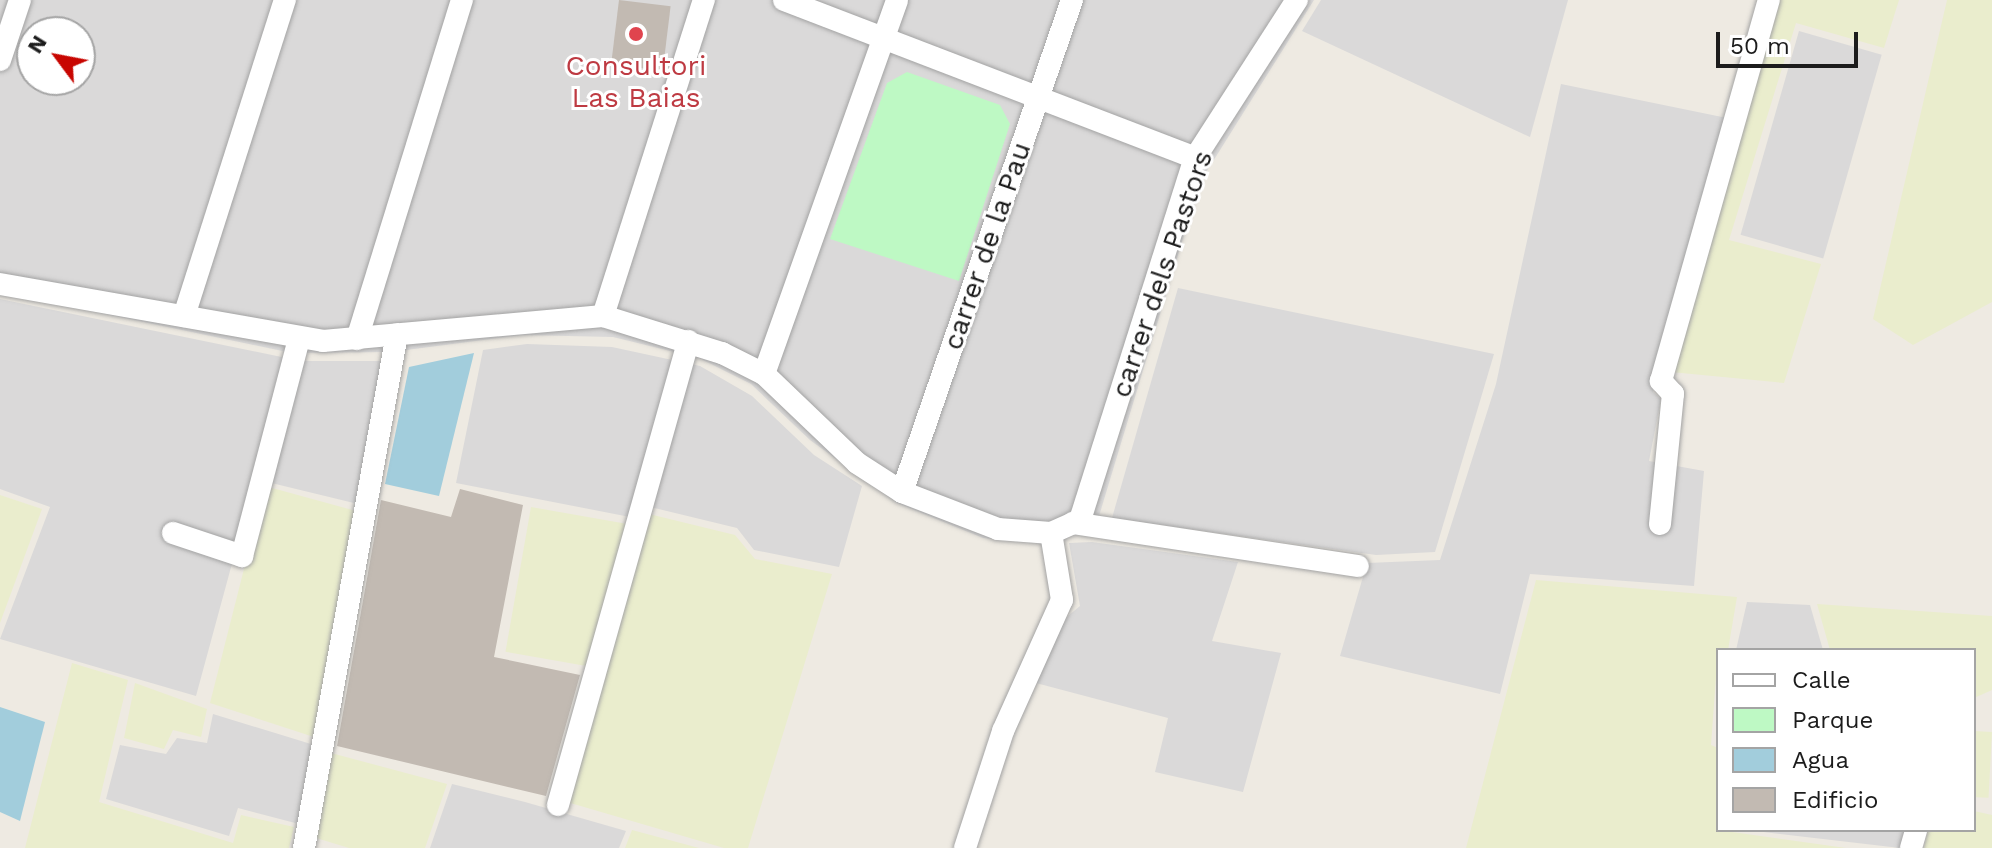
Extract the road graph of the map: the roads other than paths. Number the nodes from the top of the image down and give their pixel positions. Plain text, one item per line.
1 (20, 0) edge
2 (285, 0) edge
3 (462, 0) edge
4 (704, 0) edge
5 (784, 0) edge
6 (897, 0) edge
7 (1072, 0) edge
8 (1297, 0) edge
9 (1769, 0) edge
10 (883, 39) junction
11 (0, 60) edge
12 (1038, 98) junction
13 (1195, 158) junction
14 (4, 283) edge
15 (184, 316) junction
16 (603, 316) junction
17 (397, 334) junction
18 (299, 339) junction
19 (357, 339) junction
20 (688, 341) junction
21 (764, 374) junction
22 (902, 492) junction
23 (1077, 522) junction
24 (1660, 524) dead end
25 (173, 533) dead end
26 (1051, 533) junction
27 (1358, 566) dead end
28 (558, 805) dead end
29 (304, 848) edge
30 (965, 848) edge

1 - 11 street
2 - 15 street
3 - 19 street
4 - 16 street
5 - 10 street
6 - 10 street
7 - 12 street, carrer de la Pau
8 - 13 street, carrer dels Pastors
9 - 24 street
10 - 12 street
10 - 21 street
12 - 13 street
12 - 22 street, carrer de la Pau
13 - 23 street, carrer dels Pastors
14 - 15 street
15 - 18 street
16 - 17 street
16 - 20 street
17 - 19 street
17 - 29 street
18 - 19 street
18 - 25 street
20 - 21 street
20 - 28 street
21 - 22 street
22 - 26 street
23 - 26 street
23 - 27 street
26 - 30 street

